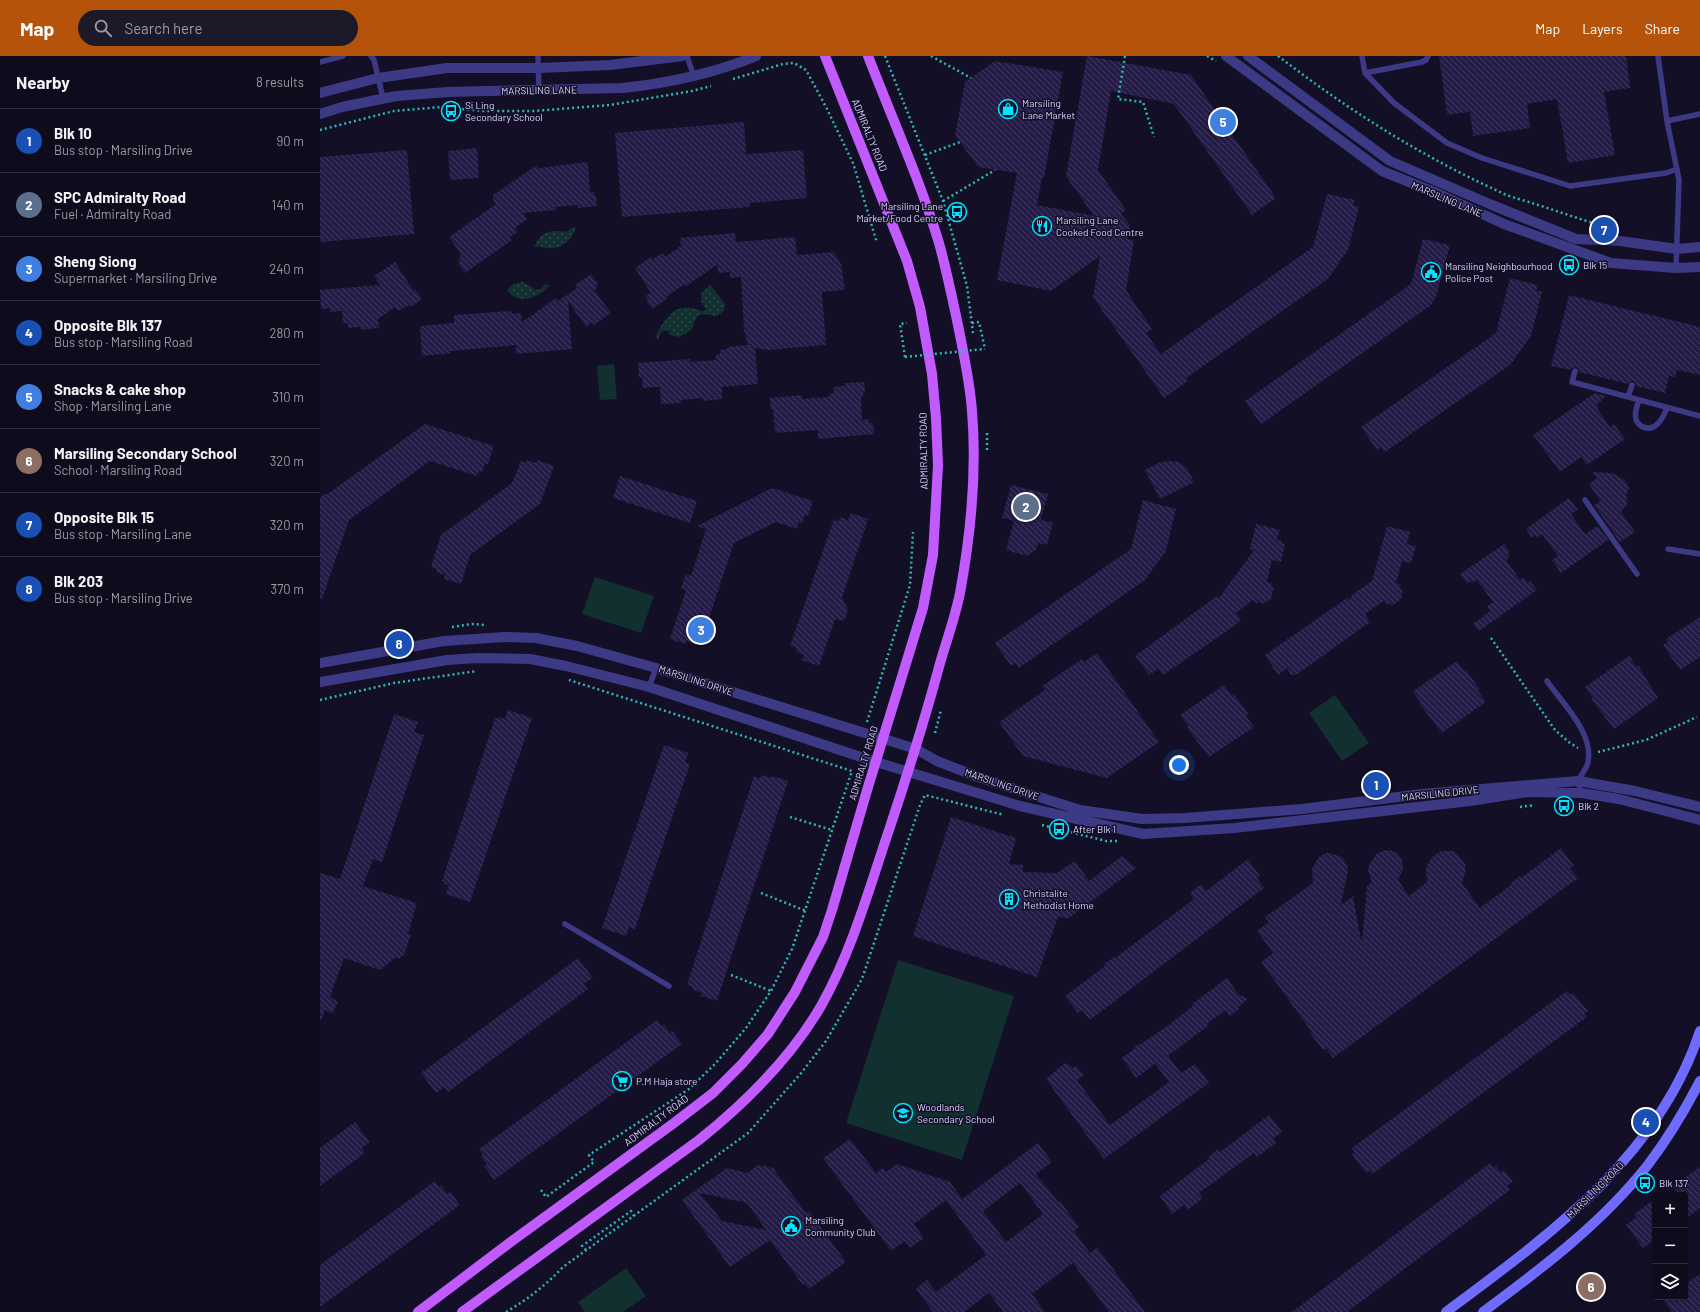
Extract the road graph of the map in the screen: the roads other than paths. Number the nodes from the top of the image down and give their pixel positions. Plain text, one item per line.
1 (343, 56) edge
2 (371, 56) edge
3 (538, 56) edge
4 (683, 56) edge
5 (687, 56) edge
6 (756, 56) edge
7 (825, 56) edge
8 (868, 56) edge
9 (1226, 56) edge
10 (1248, 56) edge
11 (1362, 56) edge
12 (1428, 56) edge
13 (1658, 56) edge
14 (320, 62) edge
15 (538, 68) junction
16 (1365, 73) junction
17 (694, 77) junction
18 (378, 78) junction
19 (539, 90) junction
20 (320, 93) edge
21 (383, 98) junction
22 (320, 114) edge
23 (1700, 114) edge
24 (1667, 121) junction
25 (1350, 131) junction
26 (1342, 141) junction
27 (1677, 169) junction
28 (1700, 247) edge
29 (1677, 249) junction
30 (1700, 267) edge
31 (1676, 268) junction
32 (1575, 372) dead end
33 (1632, 385) dead end
34 (1628, 398) junction
35 (1639, 400) junction
36 (1667, 408) junction
37 (1700, 416) edge
38 (1585, 500) dead end
39 (1668, 549) dead end
40 (1700, 554) edge
41 (1637, 574) dead end
42 (320, 663) edge
43 (656, 668) junction
44 (1547, 681) dead end
45 (320, 682) edge
46 (649, 687) junction
47 (883, 739) junction
48 (916, 749) junction
49 (876, 762) junction
50 (909, 771) junction
51 (1578, 781) junction
52 (1581, 793) junction
53 (1700, 807) edge
54 (1700, 820) edge
55 (565, 924) dead end
56 (669, 986) dead end
57 (1700, 1031) edge
58 (1700, 1081) edge
59 (418, 1312) edge
60 (462, 1312) edge
61 (1446, 1312) edge
62 (1483, 1312) edge

1 - 14 lane
2 - 18 lane
3 - 15 lane
4 - 15 street
5 - 17 lane
6 - 17 street, MARSILING LANE
7 - 47 main road, ADMIRALTY ROAD
8 - 48 main road
9 - 26 street, MARSILING LANE
10 - 25 street, MARSILING LANE
11 - 16 lane
12 - 16 lane
13 - 24 lane
15 - 18 street
15 - 19 lane
16 - 27 lane
17 - 19 street, MARSILING LANE
18 - 20 street
18 - 21 lane
19 - 21 street, MARSILING LANE
21 - 22 street, MARSILING LANE
23 - 24 lane
24 - 27 lane
25 - 26 lane
25 - 29 street, MARSILING LANE
26 - 31 street, MARSILING LANE
27 - 29 lane
28 - 29 street, MARSILING LANE
29 - 31 lane
30 - 31 street, MARSILING LANE
32 - 34 lane
33 - 34 lane
34 - 35 lane
35 - 36 lane
35 - 36 lane
36 - 37 lane
38 - 41 lane
39 - 40 lane
42 - 43 street, MARSILING DRIVE
43 - 46 lane
43 - 47 street, MARSILING DRIVE
44 - 51 lane
45 - 46 street, MARSILING DRIVE
46 - 49 street, MARSILING DRIVE
47 - 48 street, MARSILING DRIVE
47 - 49 main road, ADMIRALTY ROAD
48 - 50 main road
48 - 51 street, MARSILING DRIVE
49 - 50 street, MARSILING DRIVE
49 - 59 main road, ADMIRALTY ROAD
50 - 52 street, MARSILING DRIVE
50 - 60 main road
51 - 52 lane
51 - 53 street, MARSILING DRIVE
52 - 54 street, MARSILING DRIVE
55 - 56 lane
57 - 61 street, MARSILING ROAD
58 - 62 street, MARSILING ROAD

